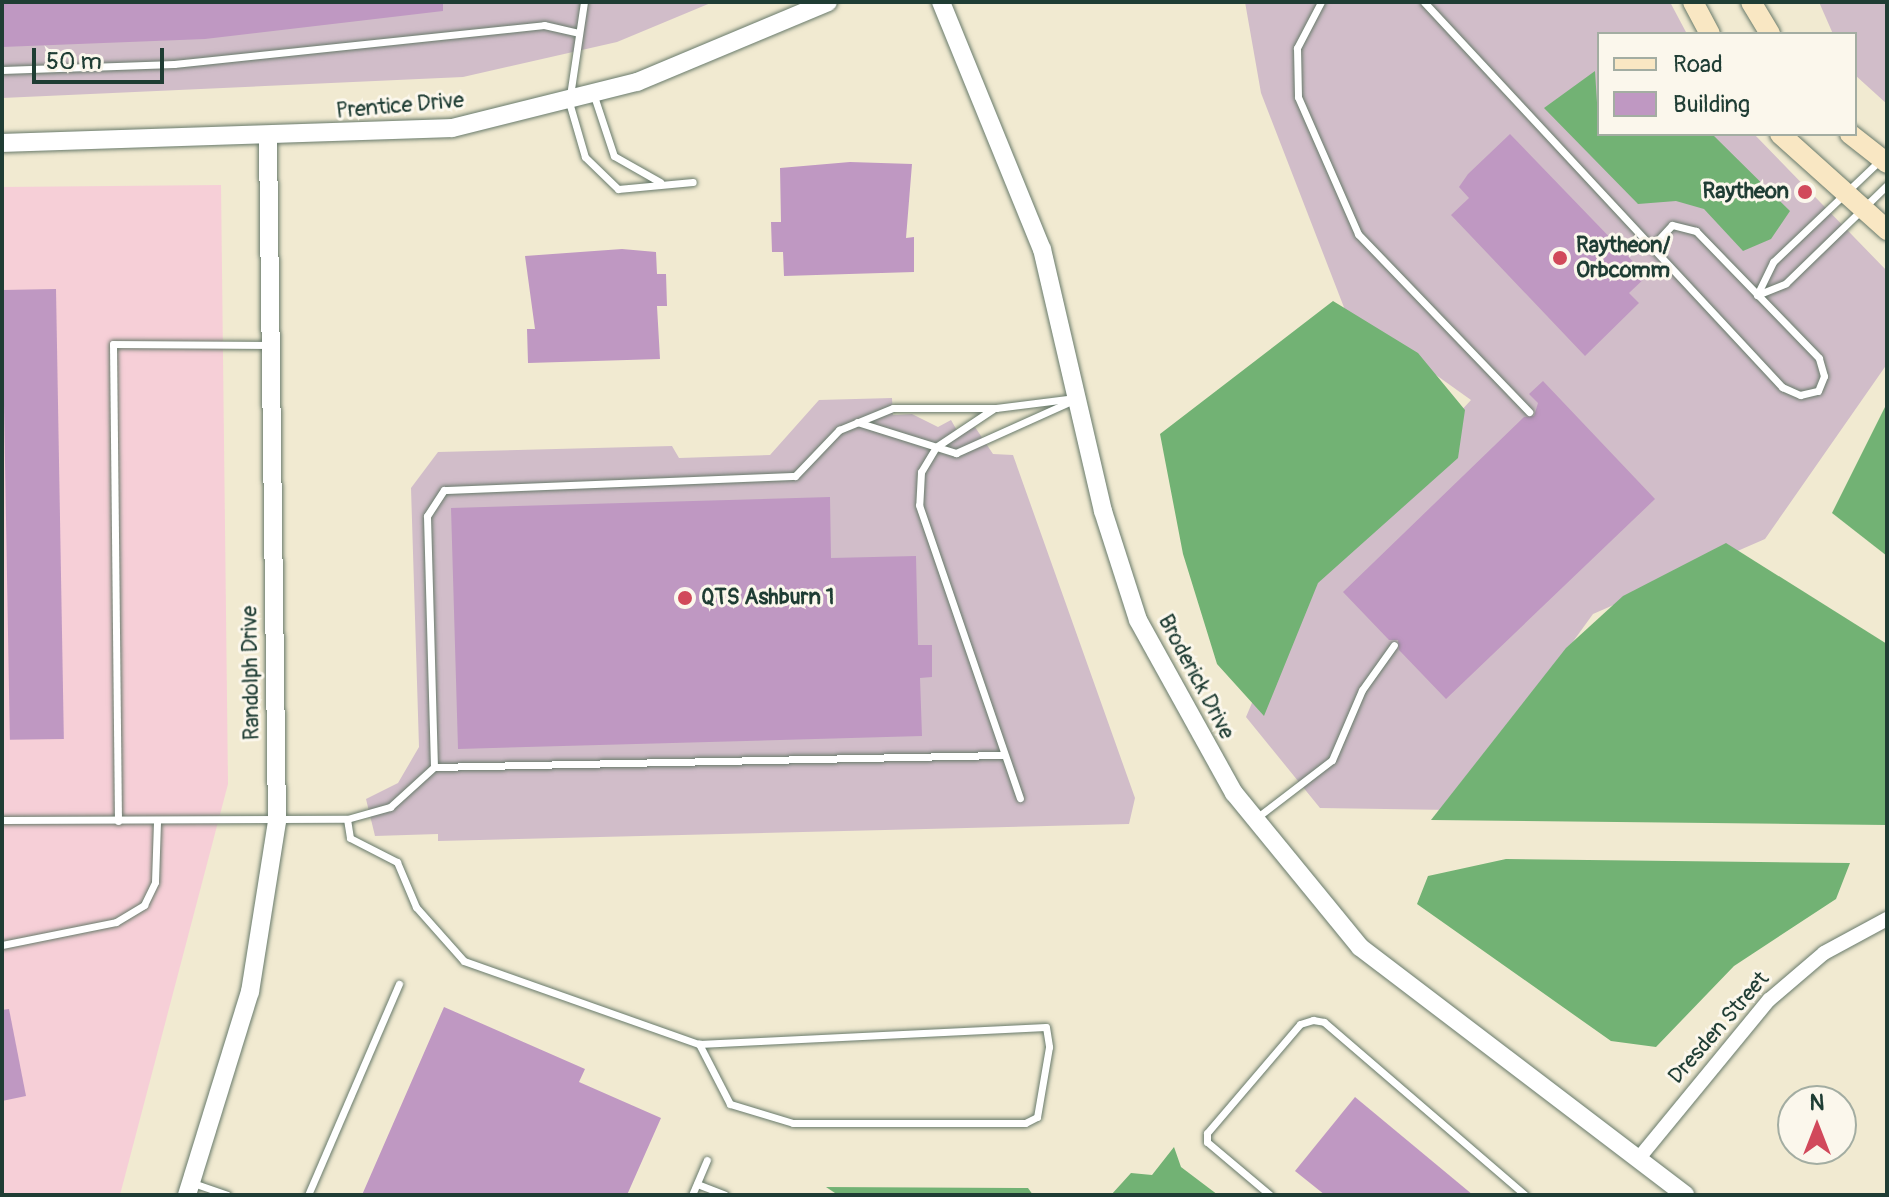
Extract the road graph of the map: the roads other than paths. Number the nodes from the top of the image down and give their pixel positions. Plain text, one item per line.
1 (584, 2) edge
2 (828, 2) edge
3 (941, 2) edge
4 (1321, 2) edge
5 (1424, 2) edge
6 (1693, 2) edge
7 (1751, 2) edge
8 (575, 32) junction
9 (1709, 32) edge
10 (1769, 32) edge
11 (2, 70) edge
12 (594, 96) junction
13 (569, 102) junction
14 (1782, 136) edge
15 (1853, 136) edge
16 (268, 139) junction
17 (2, 143) edge
18 (1885, 158) edge
19 (660, 182) junction
20 (693, 182) dead end
21 (1887, 185) edge
22 (1843, 195) junction
23 (1860, 211) junction
24 (1887, 230) edge
25 (1655, 243) junction
26 (1757, 295) junction
27 (270, 345) junction
28 (1077, 397) junction
29 (996, 408) junction
30 (1529, 412) dead end
31 (856, 422) junction
32 (936, 447) junction
33 (1394, 645) dead end
34 (1004, 755) junction
35 (434, 767) junction
36 (1020, 798) dead end
37 (347, 819) junction
38 (2, 820) edge
39 (1253, 820) junction
40 (118, 821) junction
41 (157, 821) junction
42 (277, 821) junction
43 (1887, 919) edge
44 (2, 945) edge
45 (399, 984) dead end
46 (699, 1044) junction
47 (1639, 1158) junction
48 (707, 1160) dead end
49 (697, 1184) junction
50 (189, 1189) edge
51 (227, 1195) edge
52 (308, 1195) edge
53 (692, 1195) edge
54 (725, 1195) edge
55 (1270, 1195) edge
56 (1525, 1195) edge
57 (1685, 1195) edge

1 - 8 lane
2 - 12 street, Prentice Drive
3 - 28 street, Broderick Drive
4 - 30 lane
5 - 25 lane
6 - 9 main road
7 - 10 main road
8 - 11 lane
8 - 13 lane
12 - 13 street, Prentice Drive
12 - 19 lane
13 - 16 street, Prentice Drive
13 - 19 lane
14 - 22 main road
15 - 18 main road
16 - 17 street, Prentice Drive
16 - 27 street, Randolph Drive
18 - 22 lane
19 - 20 lane
21 - 23 lane
22 - 23 main road
22 - 26 lane
23 - 24 main road
23 - 26 lane
25 - 26 lane
25 - 26 lane
27 - 40 lane
27 - 42 street, Randolph Drive
28 - 29 lane
28 - 32 lane
28 - 39 street, Broderick Drive
29 - 31 lane
29 - 32 lane
31 - 32 lane
31 - 35 lane
32 - 34 lane
33 - 39 lane
34 - 35 lane
34 - 36 lane
35 - 37 lane
37 - 42 lane
37 - 46 lane
38 - 40 lane
39 - 47 street, Broderick Drive
40 - 41 lane
41 - 42 lane
41 - 44 lane
42 - 50 street, Randolph Drive
43 - 47 street, Dresden Street
45 - 52 lane
46 - 46 lane
47 - 57 street, Broderick Drive
48 - 49 lane
49 - 53 lane
49 - 54 lane
50 - 51 lane
55 - 56 lane

